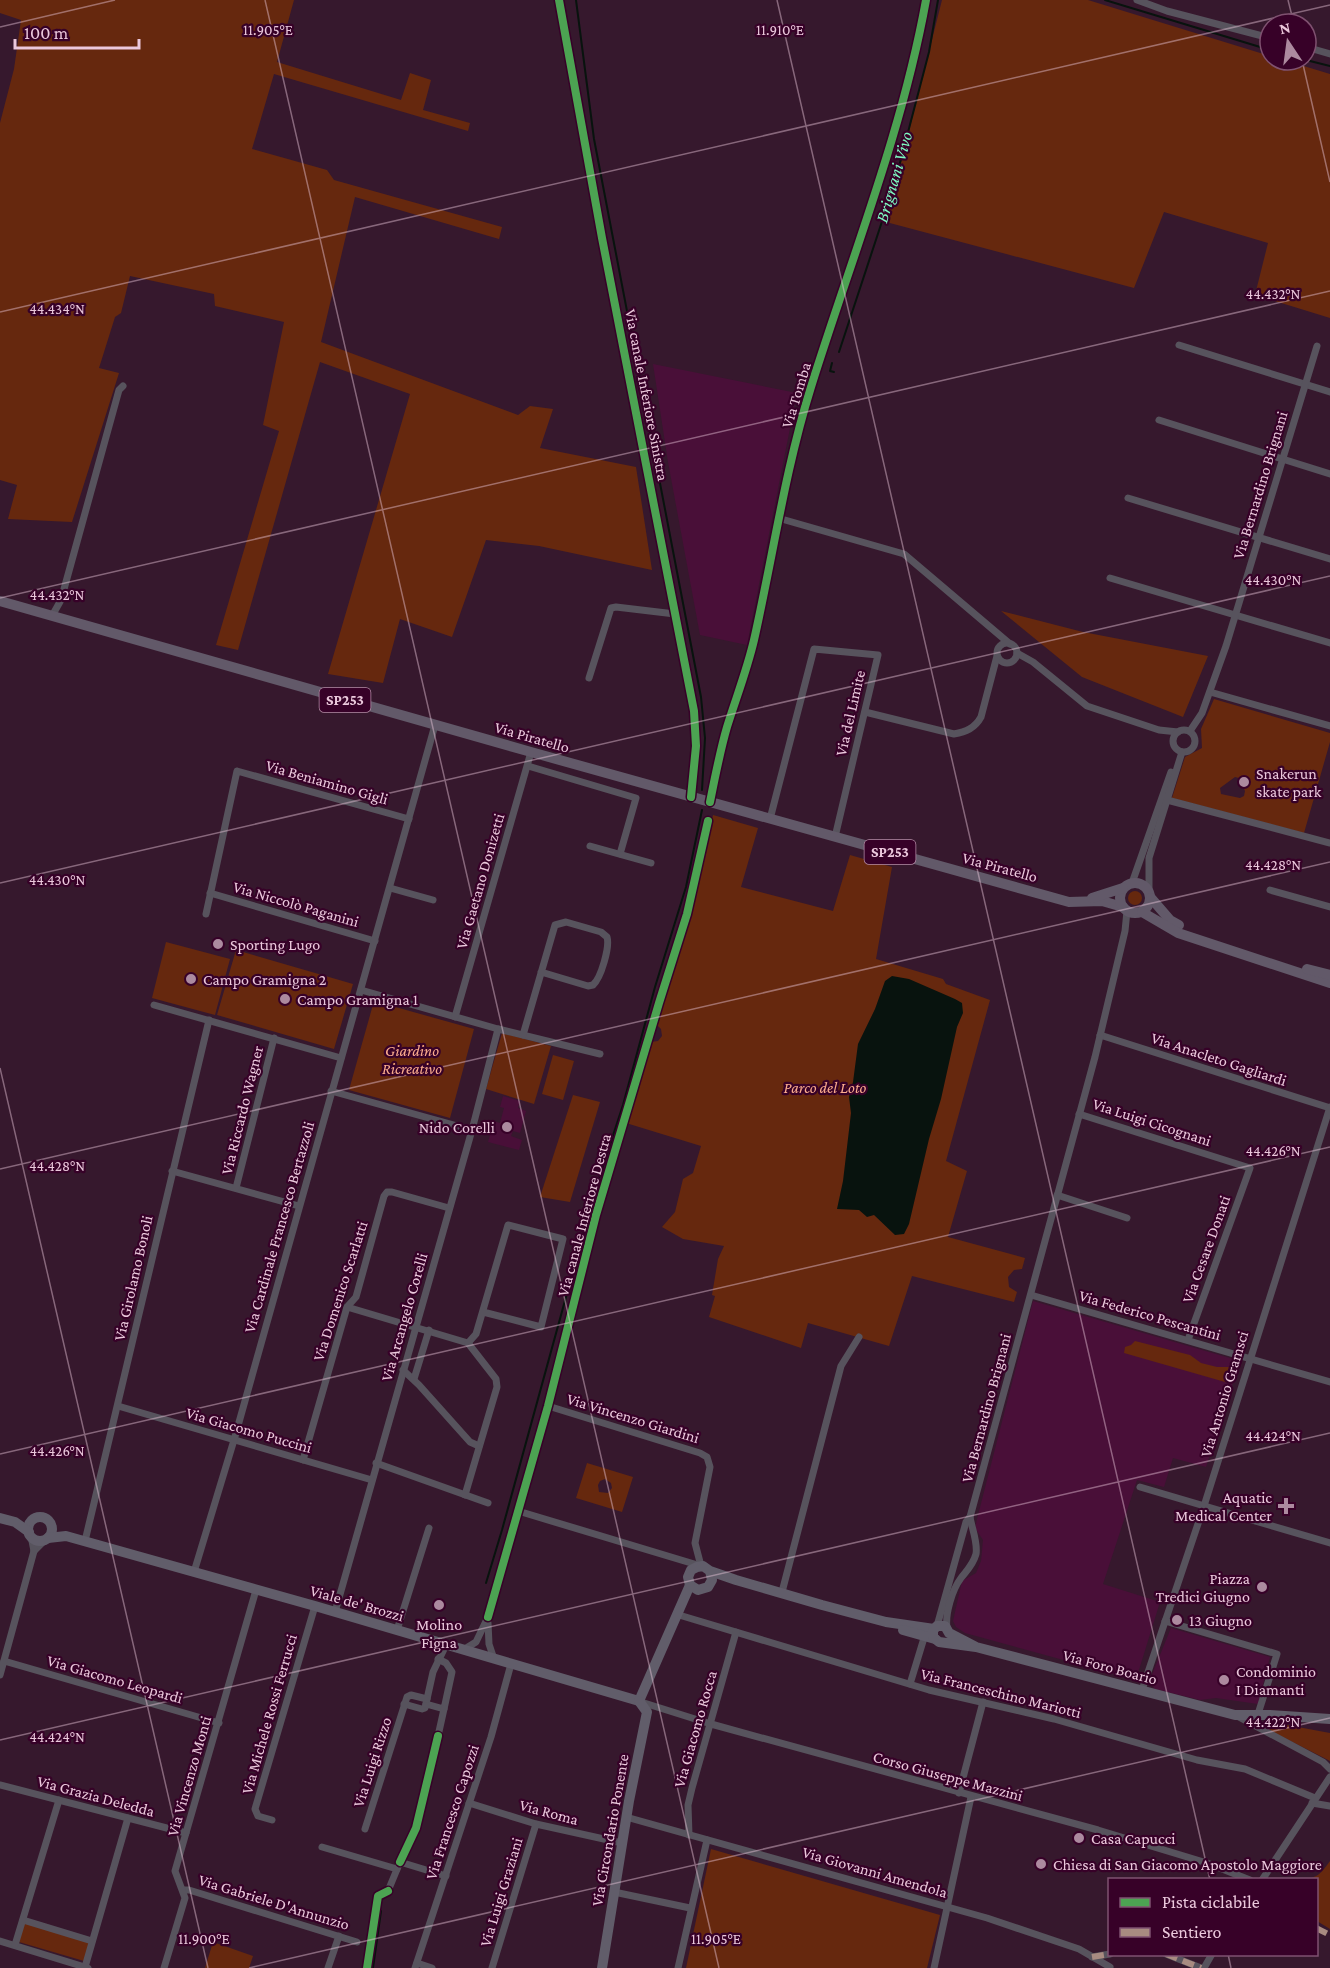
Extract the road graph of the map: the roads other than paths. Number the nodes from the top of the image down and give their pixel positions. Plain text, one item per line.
1 (559, 0) edge
2 (926, 0) edge
3 (1137, 0) edge
4 (1258, 35) edge
5 (1179, 345) dead end
6 (1317, 346) dead end
7 (1305, 385) junction
8 (123, 386) dead end
9 (1330, 392) edge
10 (1159, 420) dead end
11 (1282, 460) junction
12 (1330, 474) edge
13 (1128, 498) dead end
14 (778, 518) junction
15 (1258, 536) junction
16 (1330, 559) edge
17 (1110, 578) dead end
18 (0, 601) edge
19 (675, 614) junction
20 (1235, 614) junction
21 (52, 616) junction
22 (992, 628) junction
23 (1330, 643) edge
24 (1010, 644) junction
25 (999, 647) junction
26 (1017, 653) junction
27 (997, 656) junction
28 (589, 678) dead end
29 (1210, 692) junction
30 (865, 712) junction
31 (435, 725) junction
32 (1330, 726) edge
33 (1159, 730) junction
34 (1190, 731) junction
35 (1178, 732) junction
36 (1173, 743) junction
37 (1180, 751) junction
38 (531, 752) junction
39 (528, 766) junction
40 (691, 797) junction
41 (1167, 800) junction
42 (710, 802) junction
43 (409, 819) junction
44 (770, 819) junction
45 (835, 837) junction
46 (1330, 843) edge
47 (590, 846) dead end
48 (620, 855) junction
49 (651, 863) dead end
50 (1128, 886) junction
51 (390, 888) junction
52 (1270, 890) dead end
53 (210, 893) junction
54 (1150, 894) junction
55 (1056, 898) junction
56 (433, 900) dead end
57 (1330, 907) edge
58 (1131, 911) junction
59 (206, 914) dead end
60 (375, 941) junction
61 (541, 972) junction
62 (1330, 975) edge
63 (1330, 983) edge
64 (361, 990) junction
65 (154, 1005) dead end
66 (455, 1017) junction
67 (208, 1020) junction
68 (498, 1029) junction
69 (523, 1035) junction
70 (1100, 1035) junction
71 (274, 1038) junction
72 (600, 1054) dead end
73 (341, 1058) junction
74 (331, 1091) junction
75 (1330, 1107) edge
76 (1079, 1114) junction
77 (472, 1130) junction
78 (1250, 1168) joint
79 (172, 1171) junction
80 (236, 1188) junction
81 (1057, 1195) junction
82 (299, 1206) junction
83 (449, 1208) junction
84 (596, 1215) dead end
85 (1127, 1218) dead end
86 (1030, 1295) junction
87 (347, 1307) junction
88 (483, 1312) junction
89 (416, 1326) junction
90 (429, 1330) junction
91 (859, 1337) dead end
92 (1188, 1340) junction
93 (468, 1343) junction
94 (1249, 1358) junction
95 (404, 1370) junction
96 (414, 1379) junction
97 (1330, 1382) edge
98 (118, 1406) junction
99 (548, 1406) junction
100 (234, 1440) junction
101 (479, 1446) junction
102 (303, 1460) junction
103 (376, 1463) junction
104 (372, 1480) junction
105 (1140, 1487) dead end
106 (465, 1495) junction
107 (489, 1503) dead end
108 (1204, 1506) junction
109 (518, 1511) junction
110 (970, 1517) junction
111 (0, 1518) edge
112 (34, 1519) junction
113 (15, 1522) junction
114 (51, 1523) junction
115 (429, 1528) dead end
116 (30, 1534) junction
117 (66, 1536) junction
118 (47, 1539) junction
119 (962, 1539) junction
120 (974, 1540) junction
121 (85, 1542) junction
122 (1330, 1543) edge
123 (34, 1551) junction
124 (677, 1558) junction
125 (955, 1565) junction
126 (705, 1569) junction
127 (194, 1572) junction
128 (966, 1573) junction
129 (736, 1580) junction
130 (692, 1583) junction
131 (711, 1583) junction
132 (951, 1589) junction
133 (256, 1590) junction
134 (782, 1592) junction
135 (315, 1606) junction
136 (335, 1612) junction
137 (679, 1615) junction
138 (488, 1617) junction
139 (1165, 1622) junction
140 (397, 1630) junction
141 (736, 1632) junction
142 (938, 1633) junction
143 (446, 1645) junction
144 (463, 1650) junction
145 (438, 1659) junction
146 (494, 1659) junction
147 (4, 1661) junction
148 (511, 1664) junction
149 (0, 1675) edge
150 (910, 1684) junction
151 (1142, 1690) junction
152 (427, 1701) junction
153 (639, 1701) junction
154 (983, 1702) junction
155 (404, 1704) junction
156 (444, 1709) junction
157 (1258, 1714) junction
158 (1235, 1715) junction
159 (1330, 1719) edge
160 (219, 1723) junction
161 (711, 1724) junction
162 (438, 1736) dead end
163 (1330, 1768) edge
164 (1330, 1777) edge
165 (0, 1785) edge
166 (959, 1793) junction
167 (971, 1797) junction
168 (59, 1800) junction
169 (1312, 1802) junction
170 (469, 1803) junction
171 (1330, 1806) edge
172 (626, 1817) junction
173 (128, 1818) junction
174 (272, 1820) dead end
175 (536, 1824) junction
176 (365, 1829) dead end
177 (186, 1833) junction
178 (689, 1835) junction
179 (707, 1839) junction
180 (622, 1843) junction
181 (322, 1846) dead end
182 (397, 1869) junction
183 (446, 1876) junction
184 (1245, 1878) edge
185 (1263, 1878) edge
186 (183, 1890) junction
187 (388, 1891) dead end
188 (614, 1892) junction
189 (948, 1907) junction
190 (690, 1908) junction
191 (22, 1920) junction
192 (339, 1936) junction
193 (0, 1941) edge
194 (92, 1941) junction
195 (357, 1942) dead end
196 (15, 1945) junction
197 (1108, 1954) edge
198 (1171, 1956) edge
199 (1092, 1957) junction
200 (76, 1966) edge
201 (416, 1966) edge
202 (1110, 1967) edge
203 (86, 1968) edge
204 (164, 1968) edge
205 (328, 1968) edge
206 (432, 1968) edge
207 (492, 1968) edge
208 (602, 1968) edge
209 (678, 1968) edge
210 (934, 1968) edge
211 (1203, 1968) edge

1 - 19 street, Via canale Inferiore Sinistra
2 - 14 street, Via Tomba
3 - 4 street
5 - 7 street
6 - 7 street, Via Bernardino Brignani
7 - 9 street
7 - 11 street, Via Bernardino Brignani
8 - 21 street
10 - 11 street
11 - 12 street
11 - 15 street, Via Bernardino Brignani
13 - 15 street
14 - 22 street
14 - 42 street, Via Tomba
15 - 16 street
15 - 20 street, Via Bernardino Brignani
17 - 20 street
18 - 21 main road, Via Piratello / SP253
19 - 28 street
19 - 40 street, Via canale Inferiore Sinistra
20 - 23 street
20 - 29 street, Via Bernardino Brignani
21 - 31 main road, Via Piratello / SP253
22 - 24 street
22 - 25 street
24 - 25 street
24 - 26 street
25 - 27 street
26 - 27 street
26 - 33 street
27 - 30 street
29 - 32 street
29 - 34 street, Via Bernardino Brignani
30 - 44 street, Via del Limite
30 - 45 street, Via del Limite
31 - 38 main road, Via Piratello / SP253
31 - 43 street, Via Cardinale Francesco Bertazzoli
33 - 35 street
33 - 36 street
34 - 35 street
34 - 37 street
35 - 36 street
36 - 37 street
37 - 41 street
37 - 50 street
38 - 39 street, Via Gaetano Donizetti
38 - 40 main road, Via Piratello / SP253
39 - 48 street
39 - 66 street, Via Gaetano Donizetti
40 - 42 main road, Via Piratello / SP253
41 - 46 street
41 - 54 street
42 - 44 main road, Via Piratello / SP253
43 - 51 street, Via Cardinale Francesco Bertazzoli
43 - 53 street, Via Beniamino Gigli
44 - 45 main road, Via Piratello / SP253
45 - 55 main road, Via Piratello / SP253
47 - 48 street
48 - 49 street
50 - 54 main road
50 - 55 main road, Via Piratello / SP253
50 - 58 main road
51 - 56 street
51 - 60 street, Via Cardinale Francesco Bertazzoli
52 - 57 street
53 - 59 street
53 - 60 street, Via Niccolò Paganini
54 - 58 main road
54 - 62 main road
55 - 58 main road, Via Piratello / SP253
58 - 63 main road, Via Piratello / SP253
58 - 70 street, Via Bernardino Brignani
60 - 64 street, Via Cardinale Francesco Bertazzoli
61 - 61 street
61 - 69 street
64 - 66 street
64 - 73 street, Via Cardinale Francesco Bertazzoli
65 - 67 street
66 - 68 street
67 - 71 street
67 - 79 street, Via Girolamo Bonoli
68 - 69 street
68 - 77 street, Via Arcangelo Corelli
69 - 72 street
70 - 75 street, Via Anacleto Gagliardi
70 - 76 street, Via Bernardino Brignani
71 - 73 street
71 - 80 street, Via Riccardo Wagner
73 - 74 street, Via Cardinale Francesco Bertazzoli
74 - 77 street
74 - 82 street, Via Cardinale Francesco Bertazzoli
75 - 94 street, Via Antonio Gramsci
76 - 78 street, Via Luigi Cicognani
76 - 81 street, Via Bernardino Brignani
77 - 83 street, Via Arcangelo Corelli
78 - 92 street, Via Cesare Donati
79 - 80 street
79 - 98 street, Via Girolamo Bonoli
80 - 82 street
81 - 85 street
81 - 86 street, Via Bernardino Brignani
82 - 100 street, Via Cardinale Francesco Bertazzoli
83 - 87 street, Via Domenico Scarlatti
83 - 89 street, Via Arcangelo Corelli
84 - 99 street, Via canale Inferiore Destra
86 - 92 street, Via Federico Pescantini
86 - 110 street, Via Bernardino Brignani
87 - 89 street
87 - 102 street, Via Domenico Scarlatti
88 - 88 street
88 - 93 street
89 - 90 street
89 - 95 street, Via Arcangelo Corelli
90 - 93 street
90 - 96 street, Via Arcangelo Corelli
91 - 134 street
92 - 94 street, Via Federico Pescantini
93 - 101 street
94 - 97 street, Via Federico Pescantini
94 - 108 street, Via Antonio Gramsci
95 - 96 street
95 - 103 street, Via Arcangelo Corelli
96 - 101 street
98 - 100 street, Via Giacomo Puccini
98 - 121 street, Via Girolamo Bonoli
99 - 109 street, Via canale Inferiore Destra
99 - 126 street, Via Vincenzo Giardini
100 - 102 street, Via Giacomo Puccini
100 - 127 street, Via Cardinale Francesco Bertazzoli
101 - 106 street
102 - 104 street, Via Giacomo Puccini
103 - 104 street, Via Arcangelo Corelli
103 - 106 street
104 - 136 street, Via Arcangelo Corelli
105 - 108 street
106 - 107 street
108 - 122 street
108 - 139 street, Via Antonio Gramsci
109 - 124 street
109 - 138 street, Via canale Inferiore Destra
110 - 119 street, Via Bernardino Brignani
110 - 120 street
111 - 113 street, Viale de' Brozzi
112 - 113 street, Viale de' Brozzi
112 - 114 street, Viale de' Brozzi
112 - 116 street
113 - 116 street, Viale de' Brozzi
114 - 117 street, Viale de' Brozzi
114 - 118 street
115 - 140 street
116 - 118 street, Viale de' Brozzi
116 - 123 street
117 - 118 street, Viale de' Brozzi
117 - 121 street, Viale de' Brozzi
118 - 123 street
119 - 120 street
119 - 125 street, Via Bernardino Brignani
120 - 128 street
121 - 127 street, Viale de' Brozzi
123 - 147 street
124 - 126 street
124 - 130 street
125 - 128 street
125 - 132 street, Via Bernardino Brignani
126 - 129 street, Via Foro Boario
126 - 130 street
126 - 131 street
127 - 133 street, Viale de' Brozzi
128 - 132 street
129 - 131 street, Via Foro Boario
129 - 134 street, Via Foro Boario
130 - 131 street, Via Foro Boario
130 - 137 street
132 - 142 street, Via Bernardino Brignani
133 - 135 street, Viale de' Brozzi
133 - 160 street, Via Vincenzo Monti
134 - 142 street, Via Foro Boario
135 - 136 street, Viale de' Brozzi
135 - 174 street, Via Michele Rossi Ferrucci
136 - 140 street, Viale de' Brozzi
137 - 141 street, Via Franceschino Mariotti
137 - 153 street
138 - 144 street, Via canale Inferiore Destra
138 - 146 street, Via canale Inferiore Destra
139 - 151 street, Via Antonio Gramsci
139 - 157 street
140 - 143 street, Viale de' Brozzi
141 - 150 street, Via Franceschino Mariotti
141 - 161 street, Via Giacomo Rocca
142 - 150 street, Via Bernardino Brignani
142 - 151 street, Via Foro Boario
143 - 144 street, Viale de' Brozzi
143 - 145 street
144 - 146 street, Viale de' Brozzi
145 - 152 street
145 - 156 street
146 - 148 street, Viale de' Brozzi
147 - 149 street
147 - 160 street, Via Giacomo Leopardi
148 - 153 street, Viale de' Brozzi
148 - 170 street, Via Francesco Capozzi
150 - 154 street, Via Franceschino Mariotti
151 - 158 street, Via Foro Boario
152 - 155 street, Via Luigi Rizzo
152 - 155 street, Via Luigi Rizzo
152 - 156 street, Via Luigi Rizzo
153 - 161 street, Corso Giuseppe Mazzini
153 - 172 street, Via Circondario Ponente
154 - 166 street
154 - 169 street, Via Franceschino Mariotti
155 - 176 street, Via Luigi Rizzo
156 - 162 street
157 - 158 street, Via Foro Boario
157 - 159 street, Via Foro Boario
158 - 163 street, Via Foro Boario
160 - 177 street, Via Vincenzo Monti
161 - 166 street, Corso Giuseppe Mazzini
161 - 178 street, Via Giacomo Rocca
164 - 169 street
165 - 168 street, Via Grazia Deledda
166 - 167 street, Corso Giuseppe Mazzini
167 - 184 street, Corso Giuseppe Mazzini
167 - 189 street
168 - 173 street, Via Grazia Deledda
168 - 191 street
169 - 171 street, Via Franceschino Mariotti
169 - 185 street
170 - 175 street, Via Roma
170 - 183 street, Via Francesco Capozzi
172 - 178 street, Via Giovanni Amendola
172 - 180 street, Via Circondario Ponente
173 - 177 street, Via Grazia Deledda
173 - 194 street
175 - 180 street, Via Roma
175 - 207 street, Via Luigi Graziani
177 - 186 street, Via Vincenzo Monti
178 - 179 street, Via Giovanni Amendola
179 - 189 street, Via Giovanni Amendola
179 - 190 street
180 - 188 street, Via Circondario Ponente
181 - 182 street
182 - 183 street
182 - 187 street
183 - 201 street, Via Francesco Capozzi
186 - 192 street, Via Gabriele D'Annunzio
186 - 204 street, Via Vincenzo Monti
188 - 190 street
188 - 208 street, Via Circondario Ponente
189 - 199 street, Via Giovanni Amendola
189 - 210 street
190 - 209 street
191 - 194 street
191 - 196 street
192 - 195 street, Via Gabriele D'Annunzio
192 - 205 street
193 - 196 street
194 - 203 street
196 - 200 street
197 - 199 street
198 - 211 street
199 - 202 street, Via Giovanni Amendola
200 - 203 street
201 - 206 street

